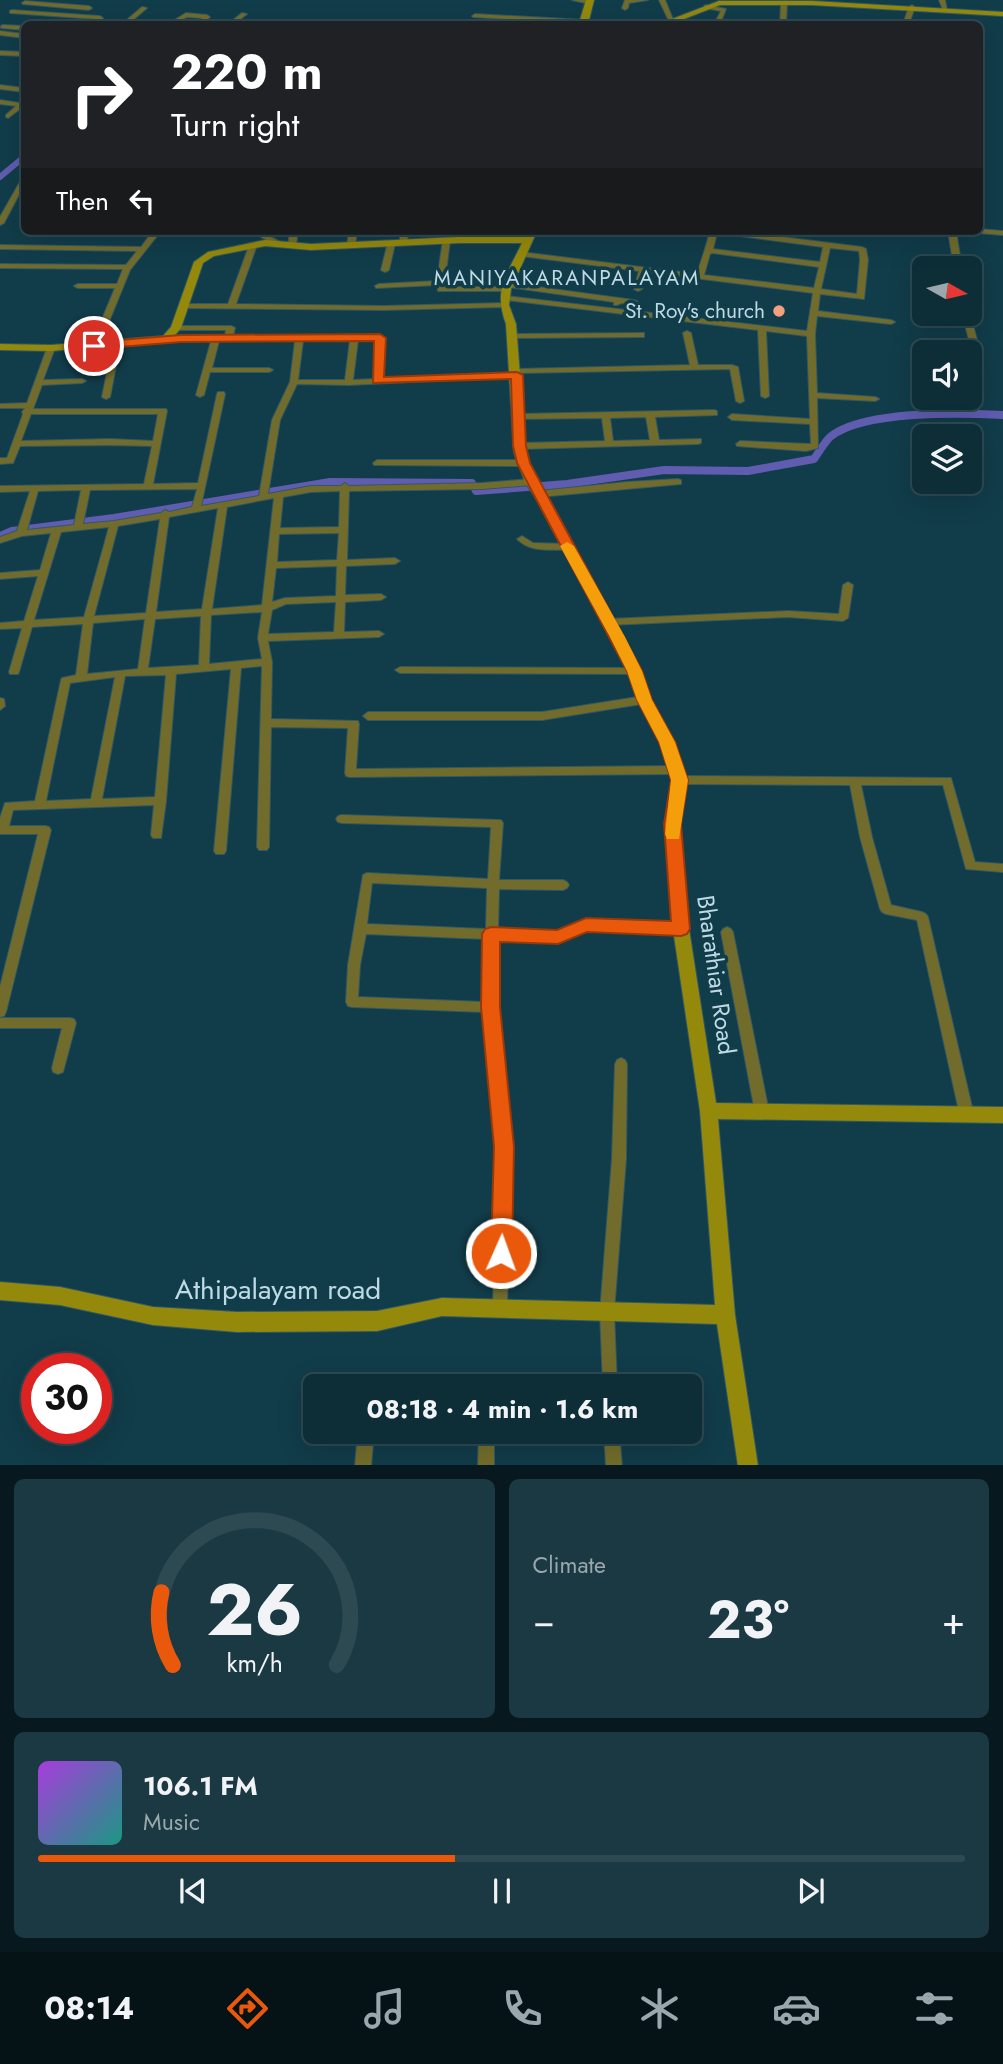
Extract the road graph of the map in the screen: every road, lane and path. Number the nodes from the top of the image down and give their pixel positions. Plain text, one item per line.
1 (575, 0) edge
2 (645, 0) edge
3 (662, 0) edge
4 (590, 1) edge
5 (736, 1) edge
6 (757, 1) edge
7 (27, 2) edge
8 (823, 2) edge
9 (784, 3) junction
10 (876, 3) edge
11 (944, 4) edge
12 (706, 7) junction
13 (912, 7) junction
14 (89, 8) dead end
15 (144, 8) dead end
16 (484, 8) dead end
17 (625, 8) dead end
18 (244, 14) dead end
19 (1003, 14) edge
20 (475, 16) dead end
21 (484, 17) junction
22 (97, 21) edge
23 (129, 21) edge
24 (176, 21) edge
25 (202, 21) edge
26 (235, 21) edge
27 (555, 21) edge
28 (590, 21) edge
29 (670, 21) edge
30 (677, 21) edge
31 (718, 21) edge
32 (783, 21) edge
33 (907, 21) edge
34 (0, 27) edge
35 (21, 28) edge
36 (0, 33) edge
37 (21, 36) edge
38 (0, 54) edge
39 (21, 54) edge
40 (0, 87) edge
41 (21, 90) edge
42 (0, 102) edge
43 (21, 104) edge
44 (21, 106) edge
45 (8, 116) dead end
46 (21, 185) edge
47 (0, 223) edge
48 (983, 231) edge
49 (1003, 233) edge
50 (154, 235) edge
51 (264, 235) edge
52 (293, 235) edge
53 (352, 235) edge
54 (404, 235) edge
55 (530, 235) edge
56 (714, 235) edge
57 (763, 235) edge
58 (799, 235) edge
59 (953, 235) edge
60 (446, 240) junction
61 (798, 241) junction
62 (276, 242) junction
63 (404, 243) junction
64 (391, 244) junction
65 (253, 245) junction
66 (292, 245) junction
67 (827, 245) junction
68 (351, 246) junction
69 (0, 247) edge
70 (142, 249) junction
71 (711, 251) junction
72 (521, 254) junction
73 (956, 256) edge
74 (822, 265) junction
75 (0, 266) edge
76 (129, 267) junction
77 (643, 269) junction
78 (384, 270) dead end
79 (700, 276) junction
80 (440, 283) junction
81 (78, 286) dead end
82 (120, 286) junction
83 (379, 286) dead end
84 (638, 289) dead end
85 (817, 291) junction
86 (506, 294) junction
87 (861, 297) junction
88 (620, 300) junction
89 (634, 302) dead end
90 (183, 306) junction
91 (231, 307) junction
92 (611, 311) junction
93 (815, 313) junction
94 (859, 318) junction
95 (891, 322) dead end
96 (176, 328) junction
97 (762, 330) junction
98 (687, 333) dead end
99 (811, 334) junction
100 (641, 335) dead end
101 (512, 336) junction
102 (354, 338) junction
103 (166, 339) junction
104 (216, 339) junction
105 (228, 339) junction
106 (299, 340) junction
107 (116, 345) junction
108 (94, 346) junction
109 (0, 348) edge
110 (51, 348) junction
111 (694, 367) junction
112 (208, 370) junction
113 (269, 370) dead end
114 (517, 373) junction
115 (377, 380) junction
116 (82, 381) dead end
117 (294, 382) junction
118 (37, 383) junction
119 (349, 383) junction
120 (221, 394) dead end
121 (200, 395) dead end
122 (812, 395) junction
123 (765, 396) dead end
124 (106, 397) dead end
125 (875, 399) dead end
126 (740, 401) dead end
127 (0, 406) edge
128 (28, 409) junction
129 (715, 413) dead end
130 (650, 415) junction
131 (606, 416) junction
132 (519, 417) junction
133 (732, 417) dead end
134 (813, 422) junction
135 (698, 441) dead end
136 (655, 442) junction
137 (609, 443) junction
138 (15, 444) junction
139 (156, 444) junction
140 (740, 444) dead end
141 (520, 446) junction
142 (0, 461) edge
143 (377, 463) dead end
144 (523, 463) junction
145 (678, 482) dead end
146 (345, 486) junction
147 (86, 487) junction
148 (148, 487) junction
149 (35, 488) junction
150 (535, 488) junction
151 (0, 489) edge
152 (200, 491) junction
153 (279, 494) junction
154 (263, 498) junction
155 (223, 504) junction
156 (196, 508) junction
157 (165, 513) junction
158 (114, 523) junction
159 (78, 524) junction
160 (57, 529) junction
161 (22, 530) junction
162 (344, 530) junction
163 (276, 531) junction
164 (522, 539) dead end
165 (0, 540) edge
166 (568, 547) junction
167 (395, 561) dead end
168 (342, 564) junction
169 (273, 565) junction
170 (42, 573) junction
171 (0, 576) edge
172 (848, 586) dead end
173 (381, 597) dead end
174 (339, 598) junction
175 (267, 608) junction
176 (206, 613) junction
177 (151, 617) junction
178 (88, 621) junction
179 (609, 622) junction
180 (29, 623) junction
181 (0, 626) edge
182 (379, 634) dead end
183 (339, 635) junction
184 (263, 638) junction
185 (267, 662) junction
186 (236, 664) junction
187 (204, 668) junction
188 (400, 670) dead end
189 (171, 671) junction
190 (635, 671) junction
191 (14, 672) dead end
192 (121, 673) junction
193 (142, 673) junction
194 (81, 678) junction
195 (645, 700) junction
196 (368, 716) dead end
197 (266, 723) junction
198 (678, 775) junction
199 (855, 782) junction
200 (161, 801) junction
201 (96, 803) junction
202 (40, 804) junction
203 (342, 819) dead end
204 (1, 830) edge
205 (157, 835) dead end
206 (263, 847) dead end
207 (220, 851) dead end
208 (1003, 868) edge
209 (493, 884) junction
210 (563, 886) dead end
211 (360, 929) junction
212 (681, 929) junction
213 (727, 932) dead end
214 (491, 934) junction
215 (490, 1007) junction
216 (0, 1012) edge
217 (0, 1024) edge
218 (621, 1064) dead end
219 (58, 1068) dead end
220 (709, 1111) junction
221 (762, 1112) junction
222 (1003, 1115) edge
223 (967, 1116) junction
224 (0, 1291) edge
225 (500, 1307) junction
226 (607, 1312) junction
227 (725, 1315) junction
228 (610, 1374) edge
229 (365, 1444) edge
230 (487, 1444) edge
231 (612, 1444) edge
232 (363, 1465) edge
233 (486, 1465) edge
234 (614, 1465) edge
235 (748, 1465) edge

1 - 4 street
2 - 17 street
3 - 29 street
4 - 28 street
5 - 6 street
5 - 12 street
6 - 9 street
7 - 14 street
7 - 22 street
8 - 9 street
8 - 10 street
9 - 32 street
10 - 13 street
11 - 13 street
11 - 19 street
12 - 30 street
12 - 31 street
13 - 33 street
15 - 23 street
16 - 21 street
18 - 26 street
20 - 21 street
21 - 27 street
24 - 25 street
34 - 35 street
36 - 37 street
38 - 39 street
40 - 41 street
42 - 43 street
44 - 45 street
46 - 47 street
48 - 49 street
50 - 70 street
51 - 62 street
52 - 66 street
53 - 68 street
54 - 63 street
55 - 60 street
55 - 72 street
56 - 71 street
57 - 61 street
58 - 61 street
59 - 73 street
60 - 63 street
60 - 80 street
61 - 67 street
62 - 65 street
62 - 66 street
63 - 64 street
64 - 68 street
64 - 78 street
65 - 90 street
65 - 91 street
66 - 68 street
67 - 74 street
67 - 87 street
69 - 70 street
70 - 76 street
71 - 74 street
71 - 79 street
72 - 77 street
72 - 86 street
74 - 85 street
75 - 76 street
76 - 82 street
77 - 79 street
77 - 84 street
79 - 85 street
80 - 83 street
80 - 86 street
81 - 82 street
82 - 108 street
85 - 87 street
85 - 93 street
86 - 88 street
86 - 91 street
86 - 92 street
86 - 101 street
87 - 94 street
88 - 89 street
88 - 92 street
90 - 91 street
90 - 96 street
92 - 97 street
93 - 94 street
93 - 99 street
94 - 95 street
96 - 103 street
96 - 105 street
97 - 99 street
97 - 123 street
98 - 111 street
99 - 122 street
100 - 101 street
101 - 114 street
102 - 106 street
102 - 115 street
102 - 119 street
103 - 104 street
103 - 107 street
104 - 105 street
104 - 112 street
105 - 106 street
106 - 117 street
107 - 108 street
107 - 124 street
108 - 110 street
109 - 110 street
110 - 118 street
111 - 114 street
111 - 126 street
112 - 113 street
112 - 121 street
114 - 115 street
114 - 132 street
115 - 119 street
116 - 118 street
117 - 119 street
117 - 154 street
118 - 128 street
120 - 152 street
122 - 125 street
122 - 134 street
127 - 128 street
128 - 138 street
128 - 139 street
129 - 130 street
130 - 131 street
130 - 136 street
131 - 132 street
131 - 137 street
132 - 141 street
133 - 134 street
134 - 140 street
135 - 136 street
136 - 137 street
137 - 141 street
138 - 139 street
138 - 142 street
139 - 148 street
141 - 144 street
143 - 144 street
144 - 150 street
145 - 150 street
146 - 150 street
146 - 153 street
146 - 162 street
147 - 148 street
147 - 149 street
147 - 159 street
148 - 152 street
149 - 151 street
149 - 161 street
150 - 166 street
152 - 156 street
153 - 154 street
153 - 163 street
154 - 155 street
155 - 156 street
155 - 176 street
156 - 157 street
157 - 158 street
157 - 177 street
158 - 159 street
158 - 178 street
159 - 160 street
160 - 161 street
160 - 170 street
161 - 165 street
162 - 163 street
162 - 168 street
163 - 169 street
164 - 166 street
166 - 179 street
167 - 168 street
168 - 169 street
168 - 174 street
169 - 175 street
170 - 171 street
170 - 180 street
172 - 179 street
173 - 174 street
174 - 175 street
174 - 183 street
175 - 176 street
175 - 184 street
176 - 177 street
176 - 187 street
177 - 178 street
177 - 193 street
178 - 180 street
178 - 194 street
179 - 190 street
180 - 181 street
180 - 191 street
182 - 183 street
183 - 184 street
184 - 185 street
185 - 186 street
185 - 197 street
186 - 187 street
186 - 207 street
187 - 189 street
188 - 190 street
189 - 193 street
189 - 200 street
190 - 195 street
192 - 193 street
192 - 194 street
192 - 201 street
194 - 202 street
195 - 196 street
195 - 198 street
197 - 198 street
197 - 206 street
198 - 199 street
198 - 212 street, Bharathiar Road
199 - 208 street
199 - 223 street
200 - 201 street
200 - 205 street
201 - 202 street
202 - 204 street
203 - 209 street
204 - 216 street
209 - 210 street
209 - 211 street
209 - 214 street
211 - 214 street
211 - 215 street
212 - 214 street
212 - 220 street, Bharathiar Road
213 - 221 street
214 - 215 street
215 - 225 street
217 - 219 street
218 - 226 street
220 - 221 street
220 - 227 street, Bharathiar Road
221 - 223 street
222 - 223 street
224 - 225 street, Athipalayam road
225 - 226 street, Athipalayam road
226 - 227 street, Athipalayam road
226 - 228 street
227 - 235 street, Bharathiar Road
229 - 232 street
230 - 233 street
231 - 234 street

